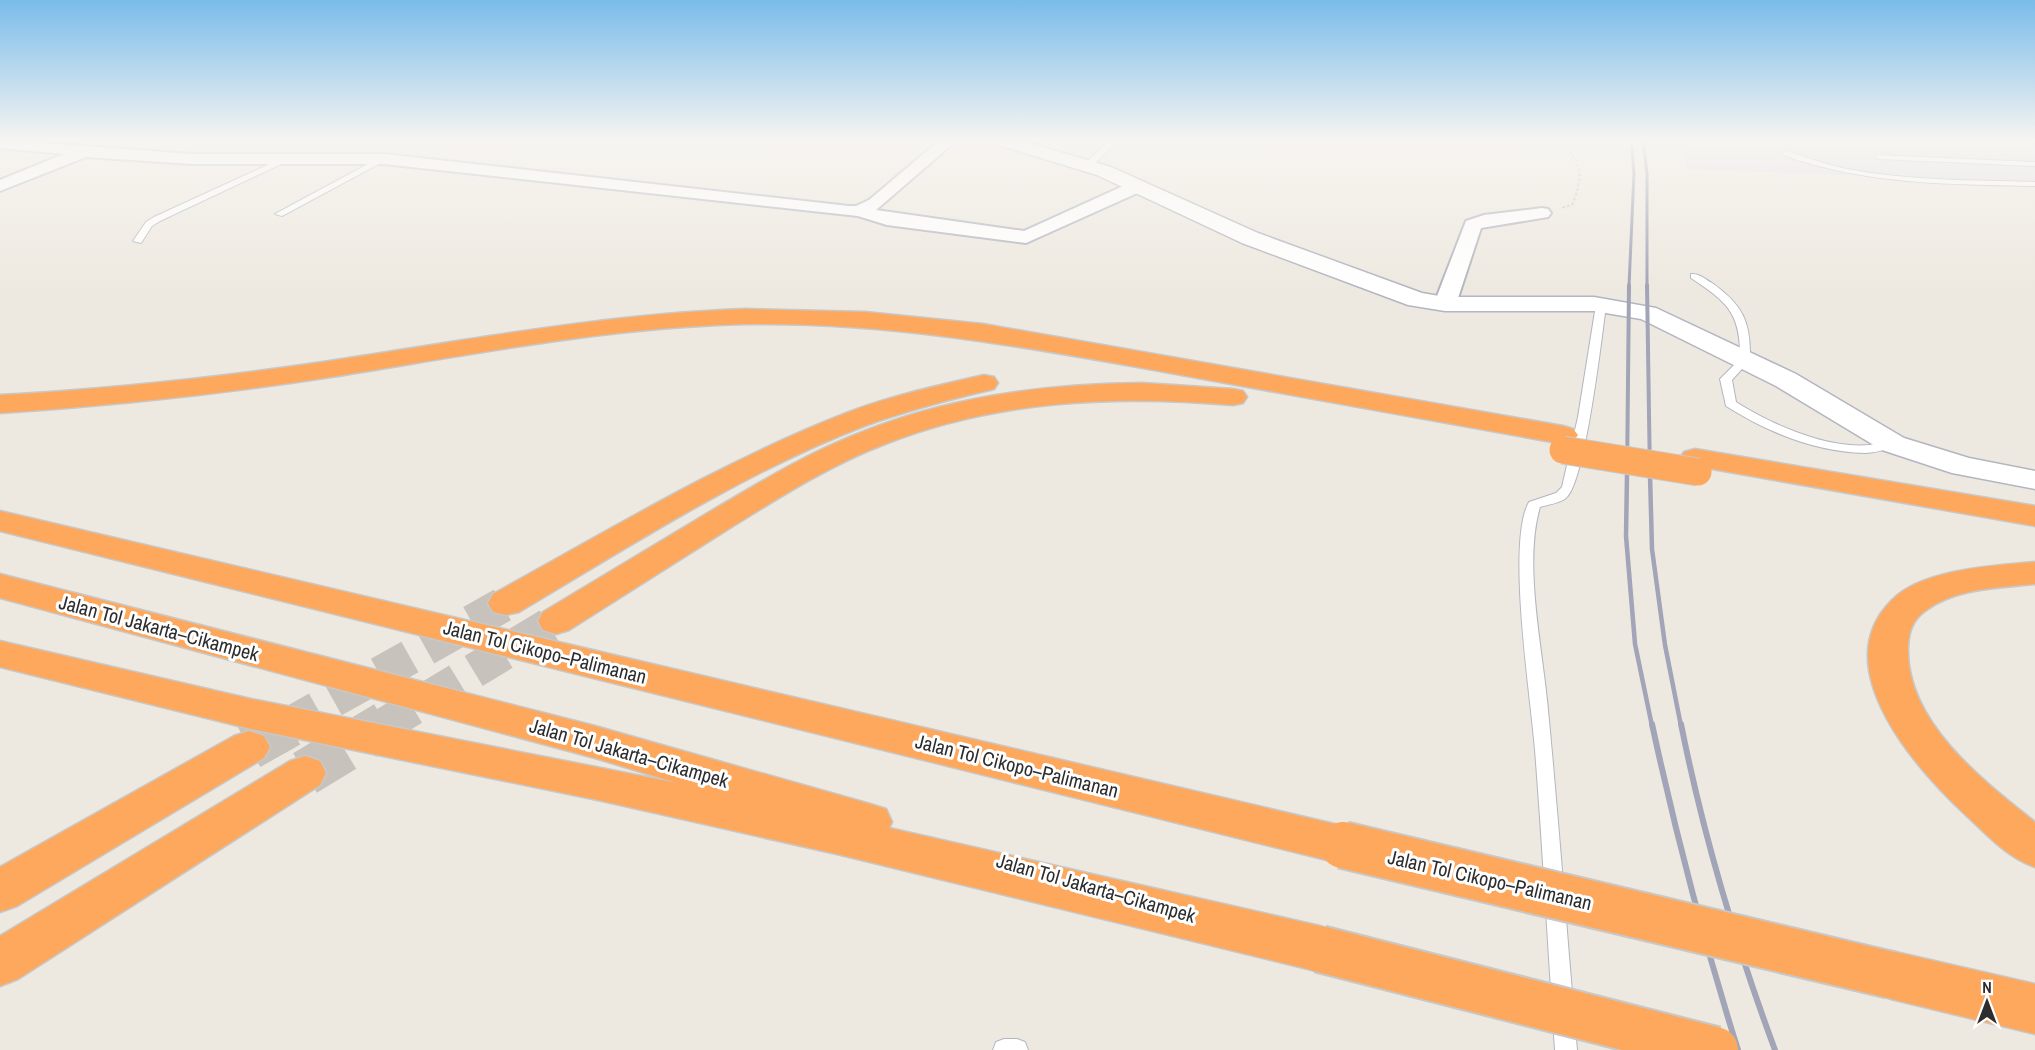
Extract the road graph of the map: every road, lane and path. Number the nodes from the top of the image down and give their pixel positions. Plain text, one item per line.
1 (222, 189) edge
2 (327, 189) edge
3 (648, 189) edge
4 (892, 189) edge
5 (1131, 189) edge
6 (1144, 189) edge
7 (1578, 189) edge
8 (859, 211) junction
9 (1542, 213) joint
10 (279, 214) dead end
11 (138, 241) dead end
12 (1694, 276) dead end
13 (1445, 304) junction
14 (1600, 305) junction
15 (1745, 360) junction
16 (1309, 391) junction
17 (0, 404) edge
18 (1563, 443) junction
19 (1893, 444) junction
20 (1696, 465) junction
21 (2035, 480) edge
22 (2035, 516) edge
23 (0, 521) edge
24 (2035, 529) edge
25 (2035, 573) edge
26 (0, 586) edge
27 (506, 603) tunnel mouth
28 (556, 621) tunnel mouth
29 (0, 654) edge
30 (249, 747) tunnel mouth
31 (305, 773) tunnel mouth
32 (2035, 848) edge
33 (0, 891) edge
34 (1254, 933) junction
35 (0, 963) edge
36 (2035, 1009) edge
37 (1004, 1050) edge
38 (1017, 1050) edge
39 (1566, 1050) edge
40 (1715, 1050) edge

1 - 11 lane
2 - 10 lane
3 - 8 street
4 - 8 street
5 - 8 street
6 - 13 street
7 - 9 path
9 - 13 street
12 - 15 lane
13 - 14 street
14 - 15 street
14 - 39 lane
15 - 19 street
15 - 19 lane
16 - 17 highway
16 - 18 highway
16 - 27 highway
18 - 20 highway, bridge
18 - 28 highway
19 - 21 street
20 - 22 highway
20 - 24 highway
23 - 36 highway, Jalan Tol Cikopo–Palimanan, bridge
25 - 32 highway
26 - 34 highway, Jalan Tol Jakarta–Cikampek
29 - 34 highway
30 - 33 highway
31 - 35 highway
34 - 40 highway, bridge
37 - 38 lane

